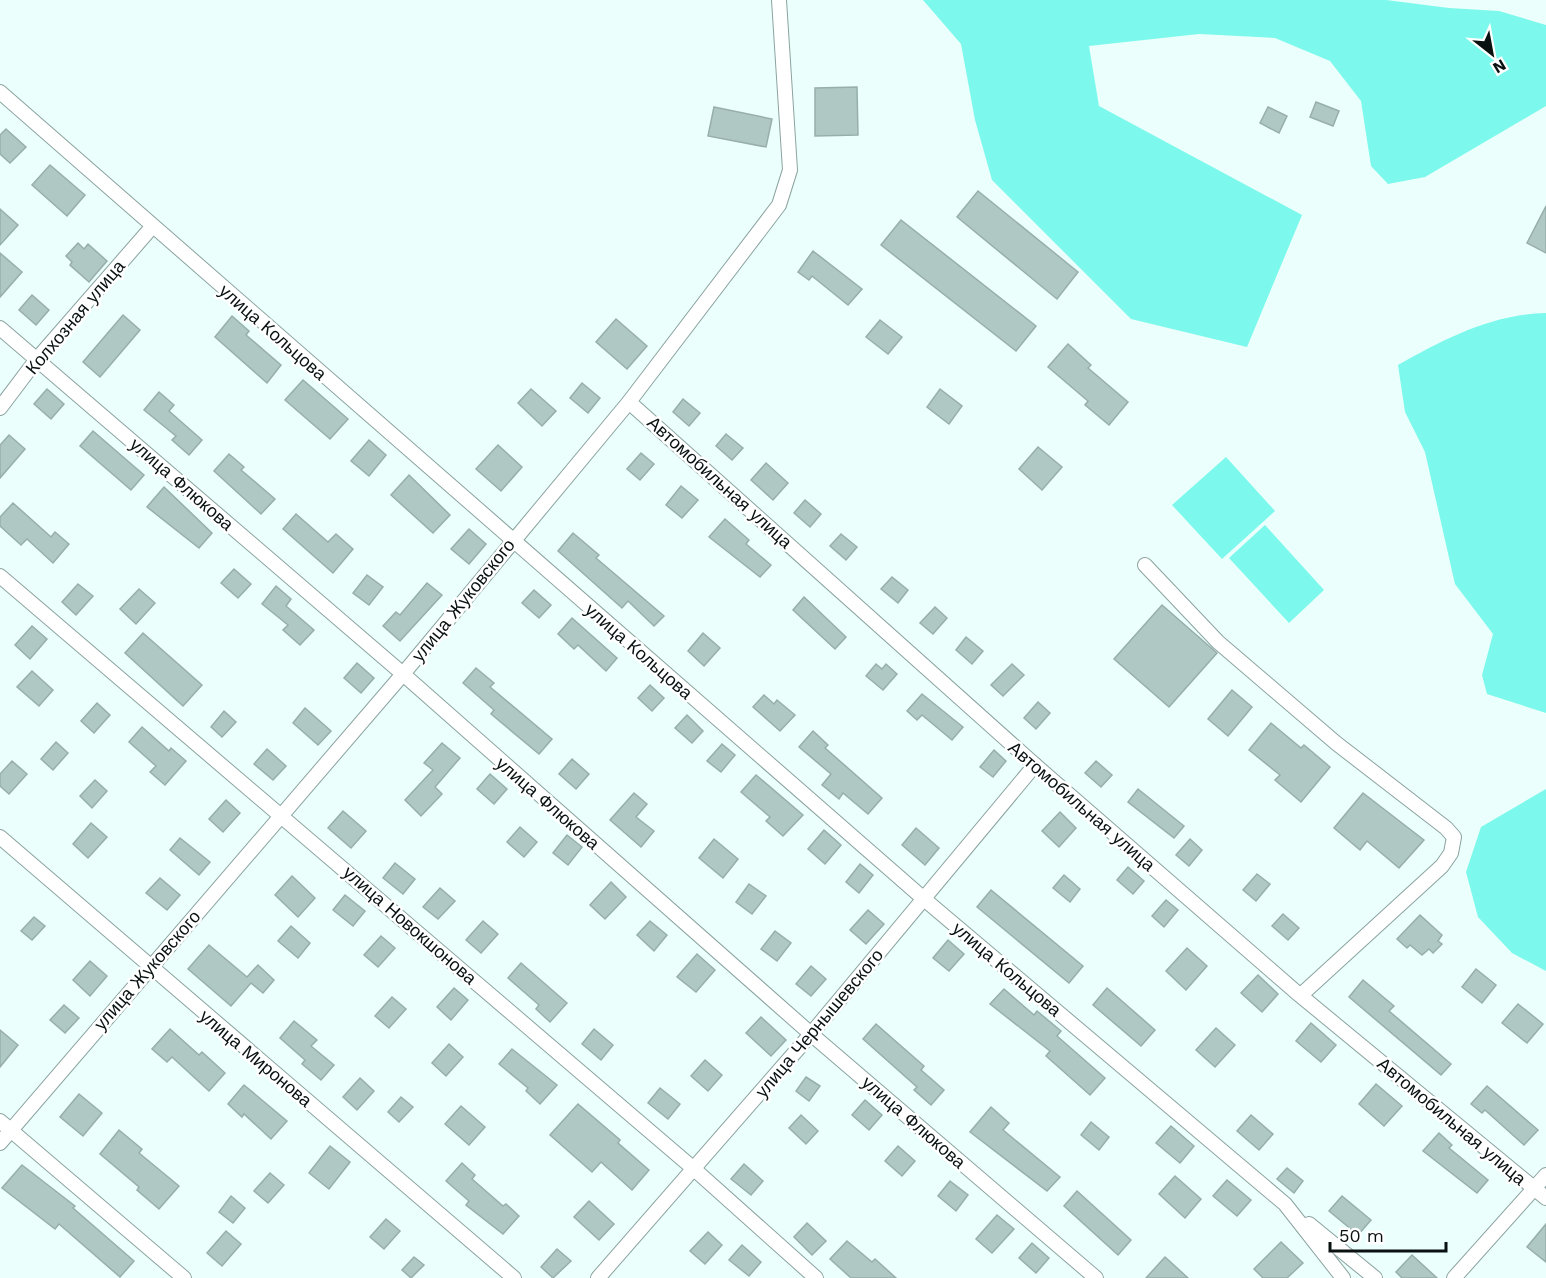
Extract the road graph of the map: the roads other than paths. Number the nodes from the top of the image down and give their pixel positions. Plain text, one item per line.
1 (779, 0) edge
2 (0, 92) edge
3 (152, 227) junction
4 (0, 328) edge
5 (37, 359) junction
6 (629, 402) junction
7 (0, 408) edge
8 (511, 540) junction
9 (1145, 565) dead end
10 (0, 576) edge
11 (403, 674) junction
12 (1035, 765) junction
13 (282, 816) junction
14 (0, 837) edge
15 (924, 899) junction
16 (149, 967) junction
17 (1301, 995) junction
18 (811, 1034) junction
19 (5, 1125) edge
20 (0, 1143) edge
21 (694, 1169) junction
22 (1546, 1175) edge
23 (1540, 1193) edge
24 (1285, 1204) junction
25 (184, 1278) edge
26 (514, 1278) edge
27 (598, 1278) edge
28 (816, 1278) edge
29 (1096, 1278) edge
30 (1343, 1278) edge
31 (1375, 1278) edge
32 (1454, 1278) edge

1 - 6 street, улица Жуковского
2 - 3 street, улица Кольцова
3 - 5 street, Колхозная улица
3 - 8 street, улица Кольцова
4 - 5 street, улица Флюкова
5 - 7 street, Колхозная улица
5 - 11 street, улица Флюкова
6 - 8 street, улица Жуковского
6 - 12 street, Автомобильная улица
8 - 11 street, улица Жуковского
8 - 15 street, улица Кольцова
9 - 17 street
10 - 13 street, улица Новокшонова
11 - 13 street, улица Жуковского
11 - 18 street, улица Флюкова
12 - 15 street, улица Чернышевского
12 - 17 street, Автомобильная улица
13 - 16 street, улица Жуковского
13 - 21 street, улица Новокшонова
14 - 16 street, улица Миронова
15 - 18 street, улица Чернышевского
15 - 24 street, улица Кольцова
16 - 19 street, улица Жуковского
16 - 26 street, улица Миронова
17 - 23 street, Автомобильная улица
18 - 21 street, улица Чернышевского
18 - 29 street, улица Флюкова
19 - 20 street, улица Жуковского
19 - 25 street
21 - 27 street, улица Чернышевского
21 - 28 street, улица Новокшонова
22 - 23 street
23 - 32 street
24 - 30 street, улица Кольцова
24 - 31 street, улица Кольцова

